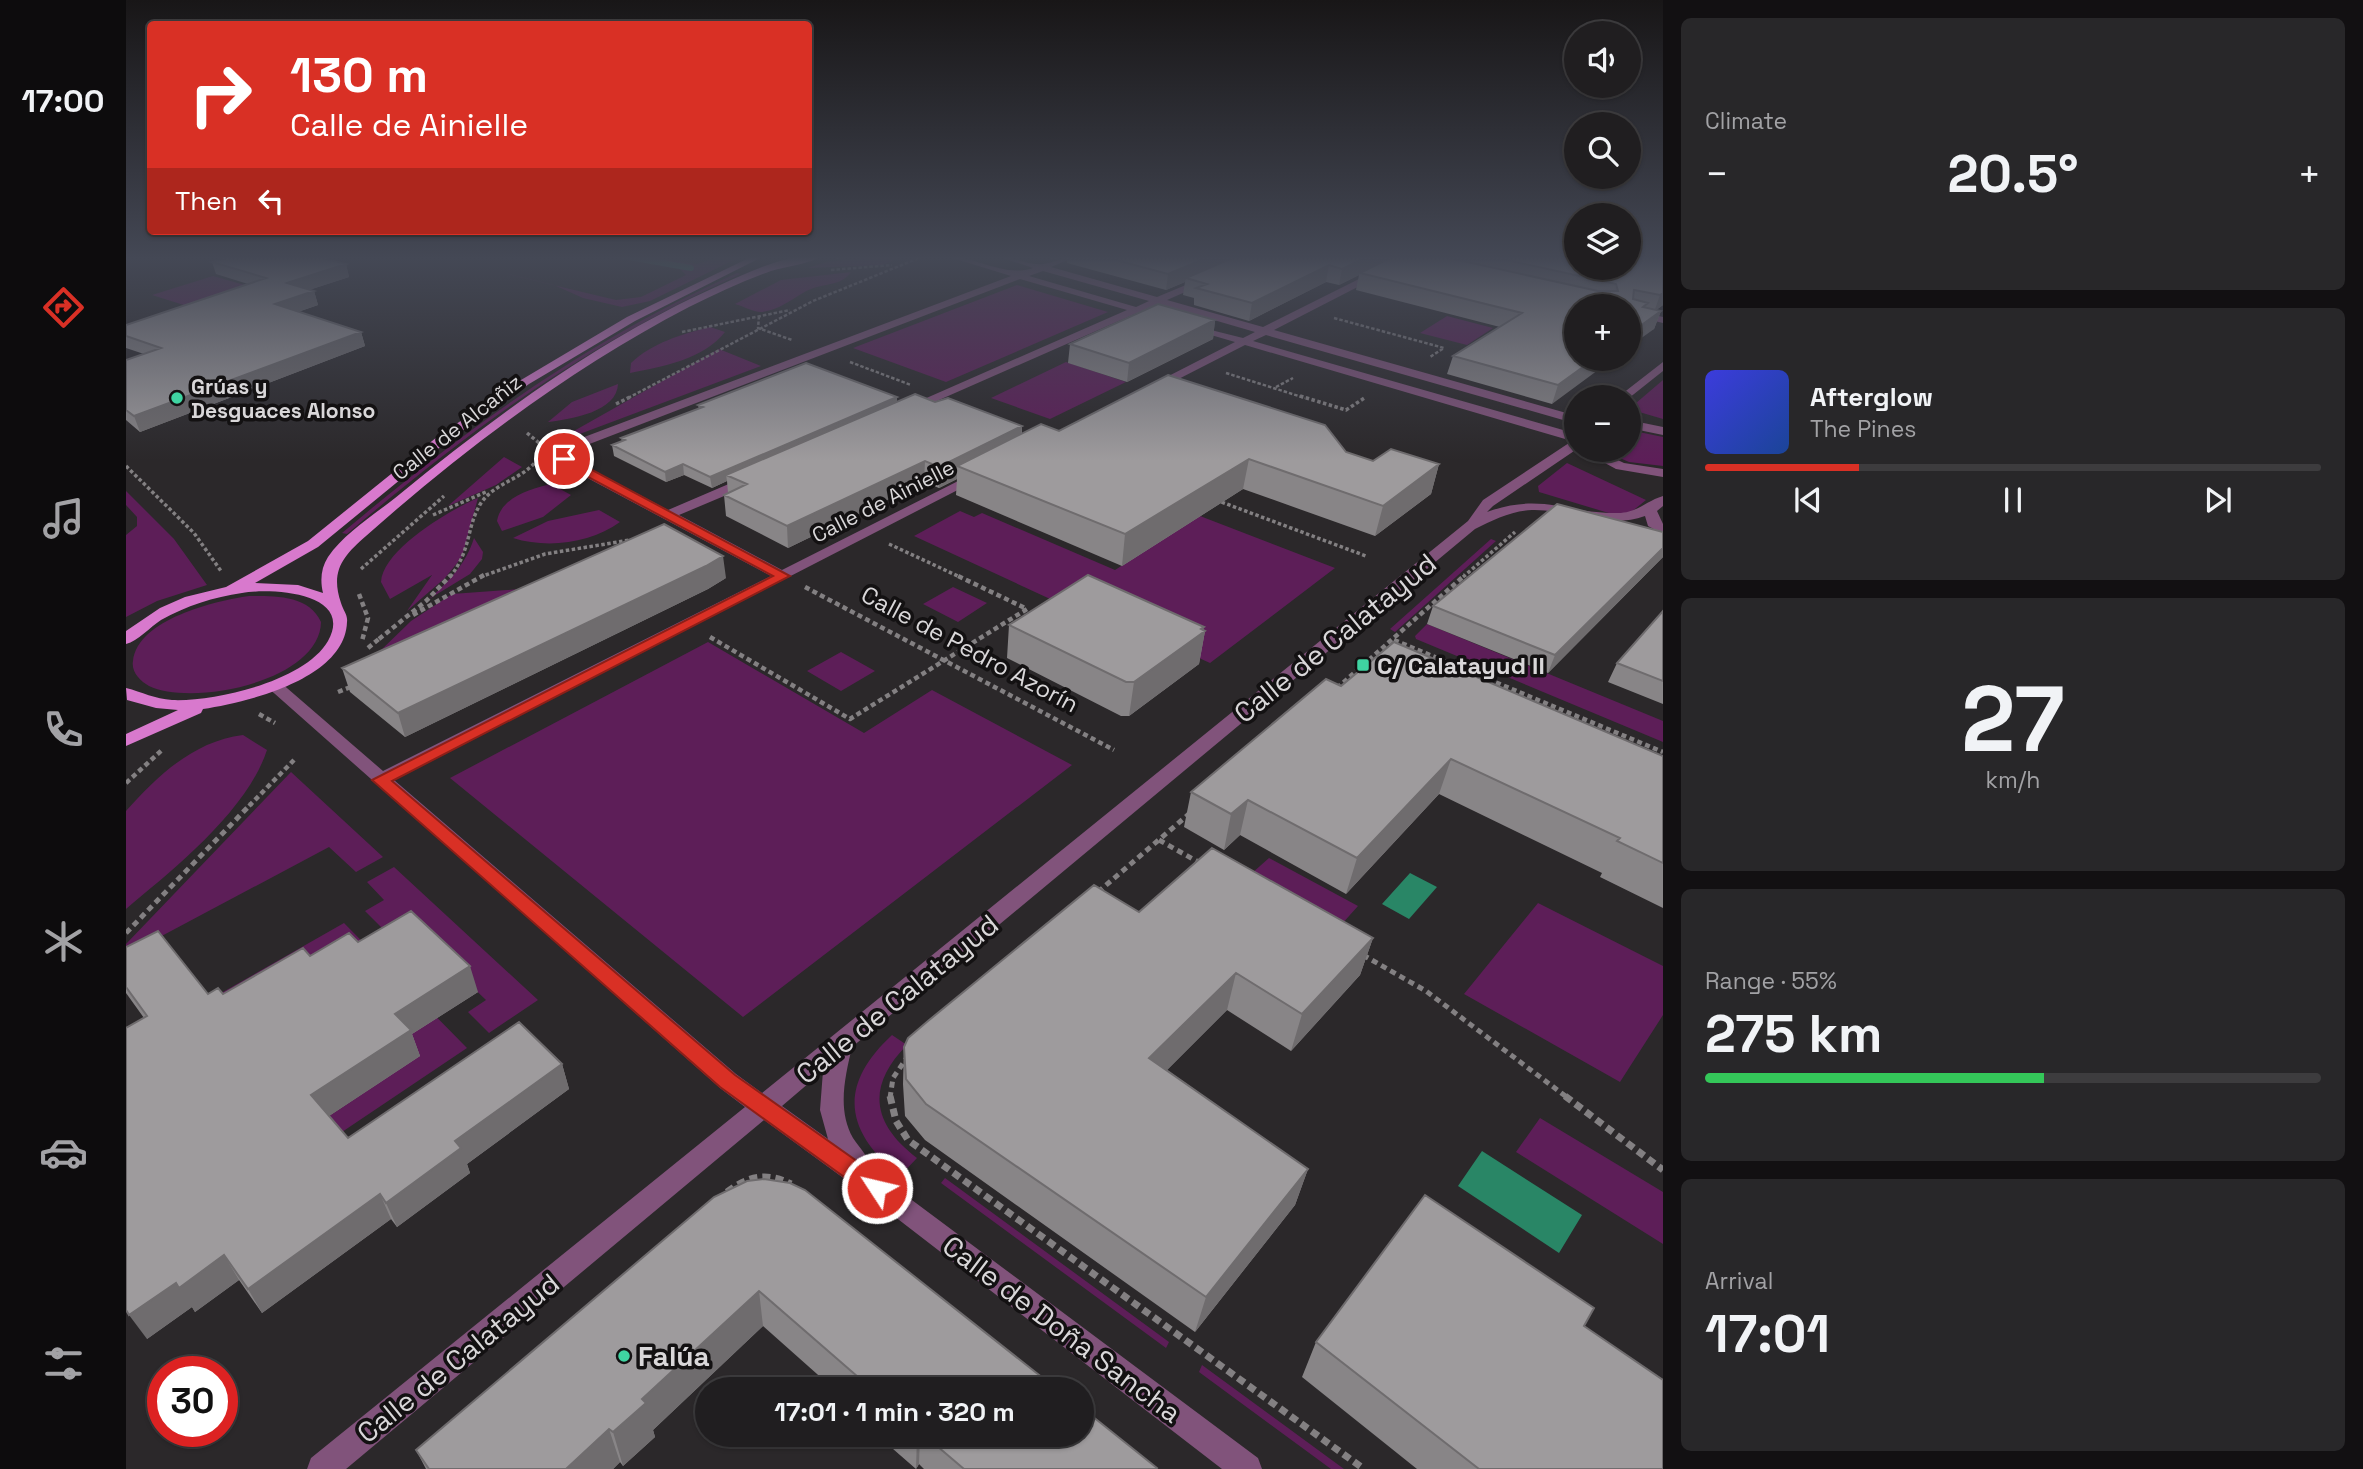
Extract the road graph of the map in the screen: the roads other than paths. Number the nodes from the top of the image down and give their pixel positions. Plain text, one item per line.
1 (622, 325) edge
2 (651, 325) edge
3 (892, 325) edge
4 (1102, 325) edge
5 (1186, 325) edge
6 (1245, 325) edge
7 (1275, 325) edge
8 (1264, 330) junction
9 (1244, 341) junction
10 (1663, 365) edge
11 (1638, 385) edge
12 (1138, 395) edge
13 (903, 412) edge
14 (1564, 416) edge
15 (1641, 426) edge
16 (1663, 431) edge
17 (1564, 434) edge
18 (1564, 452) edge
19 (1612, 462) edge
20 (992, 470) edge
21 (767, 472) edge
22 (1663, 473) edge
23 (1663, 500) edge
24 (1573, 510) junction
25 (1651, 512) junction
26 (668, 515) junction
27 (1470, 526) junction
28 (1663, 532) edge
29 (783, 576) junction
30 (227, 591) junction
31 (335, 608) junction
32 (126, 639) edge
33 (274, 686) junction
34 (126, 693) edge
35 (215, 703) junction
36 (126, 741) edge
37 (380, 780) junction
38 (842, 1043) junction
39 (765, 1107) junction
40 (877, 1188) junction
41 (322, 1469) edge
42 (1247, 1469) edge

1 - 30 main road, Calle de Alcañiz
2 - 31 main road, Calle de Alcañiz
3 - 26 street
4 - 13 street
5 - 9 street
6 - 8 street
7 - 8 street
8 - 9 street
8 - 14 street
9 - 12 street
9 - 17 street
10 - 11 street
15 - 16 street
18 - 27 street, Calle de Calatayud
19 - 22 street
20 - 29 street, Calle de Ainielle
21 - 26 street
23 - 25 street
24 - 25 street, Calle de Calatayud
24 - 27 street, Calle de Calatayud
24 - 28 street
25 - 28 street
26 - 29 street
27 - 38 street, Calle de Calatayud
29 - 37 street, Calle de Ainielle
30 - 31 main road
30 - 32 main road
31 - 33 main road, Calle de Alcañiz
33 - 35 main road, Calle de Alcañiz
33 - 37 street, Calle de Doña Sancha
34 - 35 main road
35 - 36 main road
37 - 39 street, Calle de Doña Sancha
38 - 39 street, Calle de Calatayud
38 - 40 street, Calle de Doña Sancha
39 - 40 street, Calle de Doña Sancha
39 - 41 street, Calle de Calatayud
40 - 42 street, Calle de Doña Sancha

